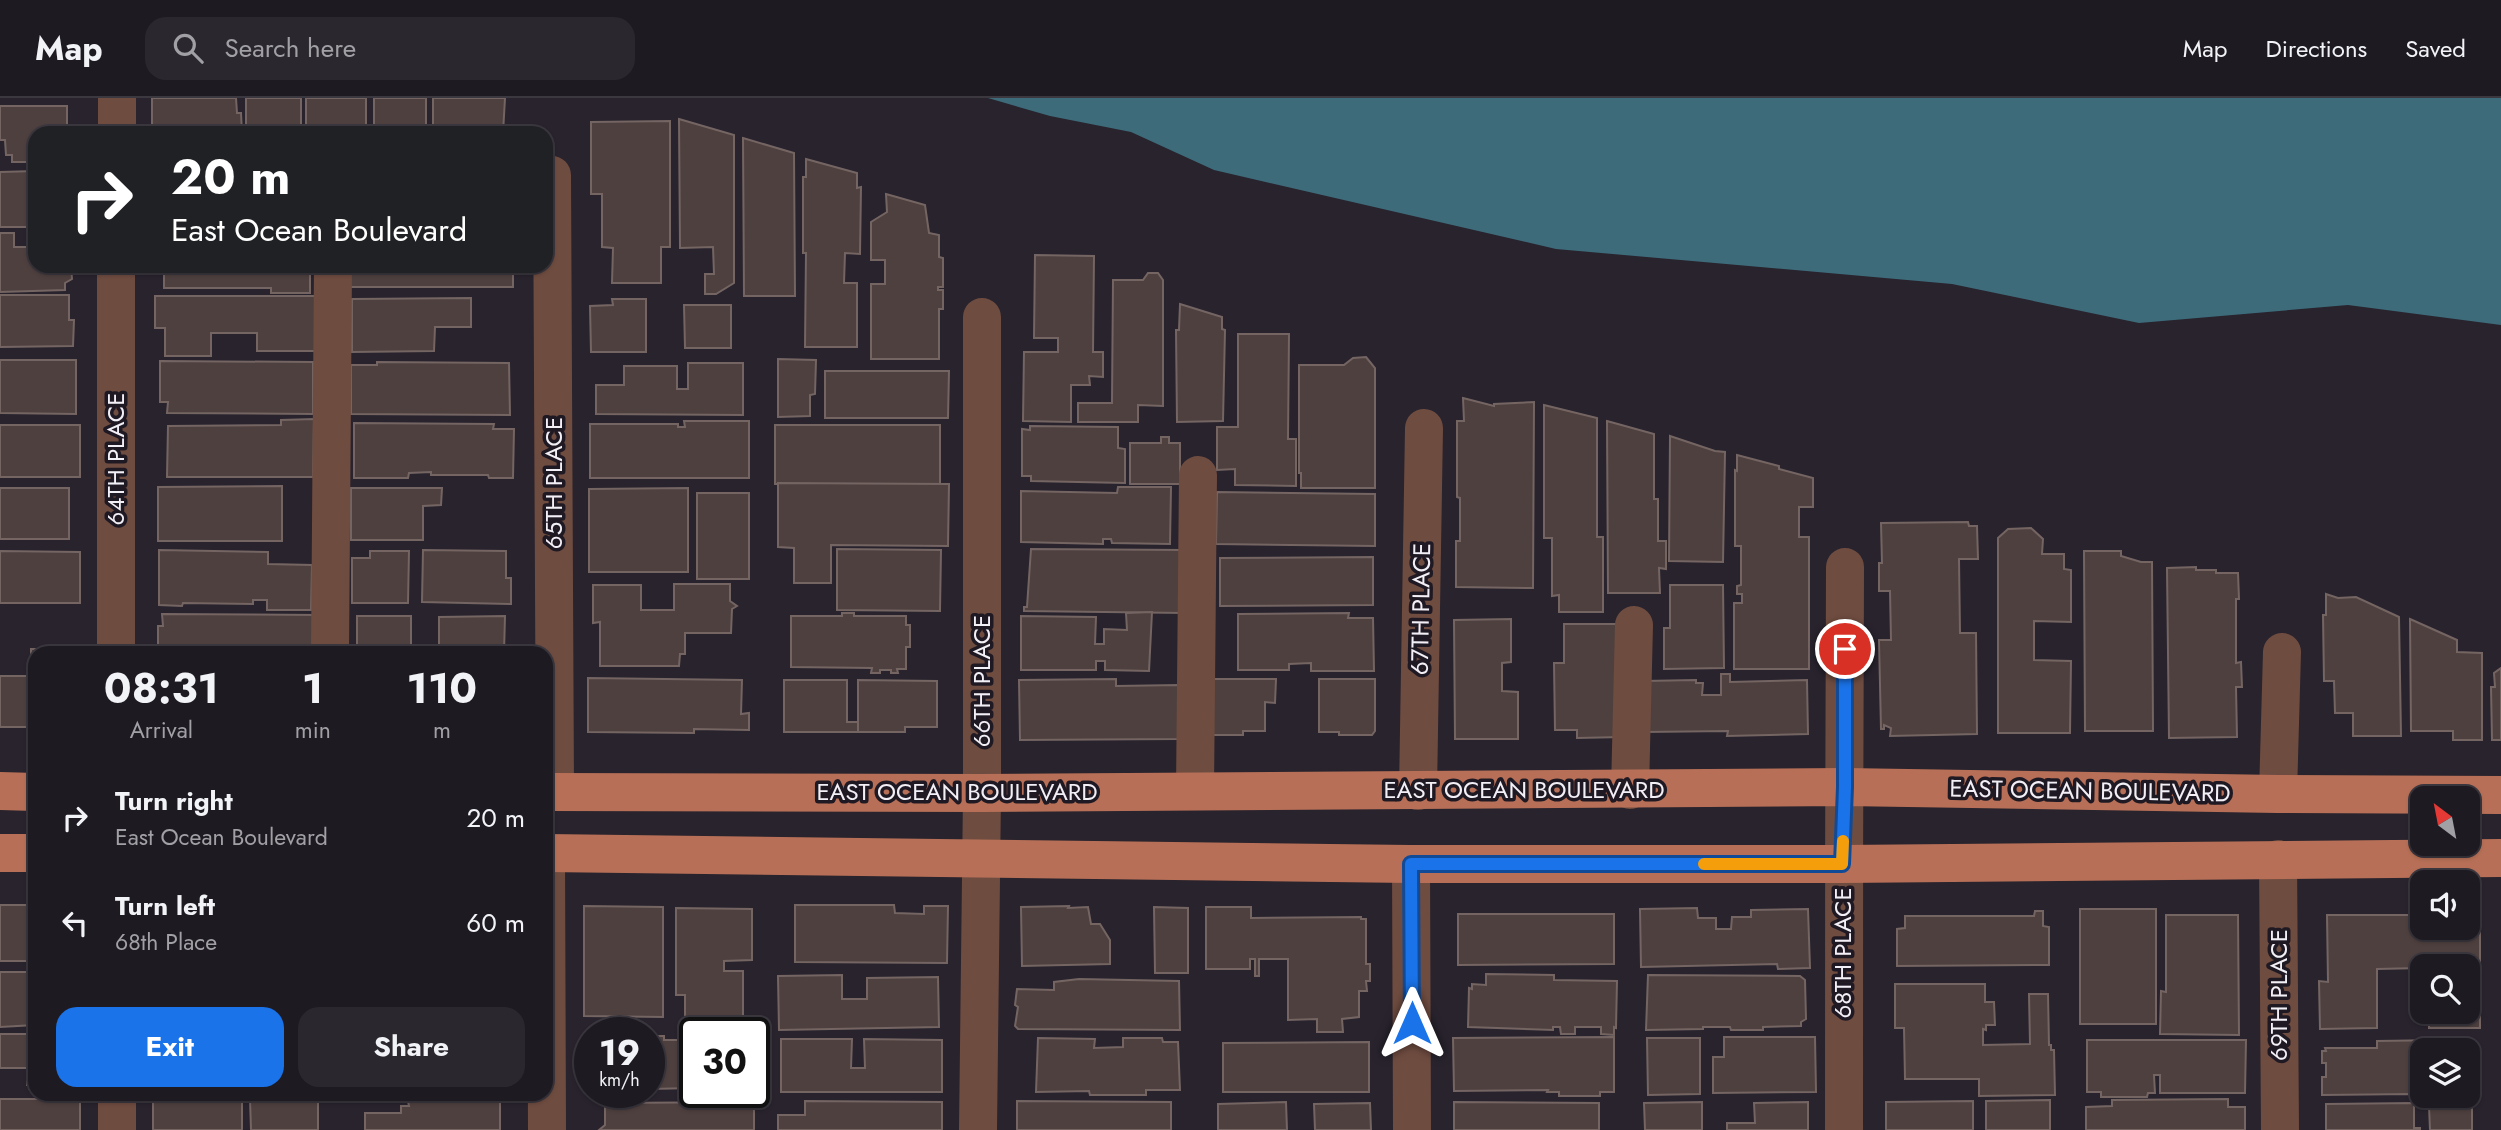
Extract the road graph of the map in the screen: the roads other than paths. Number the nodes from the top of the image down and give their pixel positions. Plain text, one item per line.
1 (117, 98) edge
2 (117, 126) edge
3 (116, 273) edge
4 (334, 273) edge
5 (552, 273) edge
6 (982, 317) dead end
7 (1424, 428) dead end
8 (1198, 475) dead end
9 (1845, 567) dead end
10 (1634, 625) dead end
11 (116, 646) edge
12 (330, 646) edge
13 (550, 646) edge
14 (2282, 652) dead end
15 (1845, 787) junction
16 (1195, 790) junction
17 (1630, 790) junction
18 (0, 791) edge
19 (1418, 791) junction
20 (28, 792) edge
21 (553, 792) edge
22 (982, 793) junction
23 (2278, 794) junction
24 (2501, 795) edge
25 (0, 853) edge
26 (28, 853) edge
27 (553, 853) edge
28 (980, 857) junction
29 (2501, 858) edge
30 (2278, 859) junction
31 (1411, 864) junction
32 (1842, 864) junction
33 (117, 1101) edge
34 (547, 1101) edge
35 (117, 1130) edge
36 (547, 1130) edge
37 (978, 1130) edge
38 (1412, 1130) edge
39 (1843, 1130) edge
40 (2280, 1130) edge

1 - 2 street
3 - 11 street, 64TH PLACE
4 - 12 street
5 - 13 street, 65TH PLACE
6 - 22 street, 66TH PLACE
7 - 19 street, 67TH PLACE
8 - 16 street
9 - 15 street, 68TH PLACE
10 - 17 street
14 - 23 street
15 - 17 main road, EAST OCEAN BOULEVARD
15 - 23 main road, EAST OCEAN BOULEVARD
15 - 32 street, 68TH PLACE
16 - 19 main road, EAST OCEAN BOULEVARD
16 - 22 main road, EAST OCEAN BOULEVARD
17 - 19 main road, EAST OCEAN BOULEVARD
18 - 20 main road
21 - 22 main road, EAST OCEAN BOULEVARD
22 - 28 street, 66TH PLACE
23 - 24 main road, EAST OCEAN BOULEVARD
25 - 26 main road
27 - 28 main road
28 - 31 main road
28 - 37 street, 66TH PLACE
29 - 30 main road
30 - 32 main road
30 - 40 street, 69TH PLACE
31 - 32 main road
31 - 38 street
32 - 39 street, 68TH PLACE
33 - 35 street
34 - 36 street

